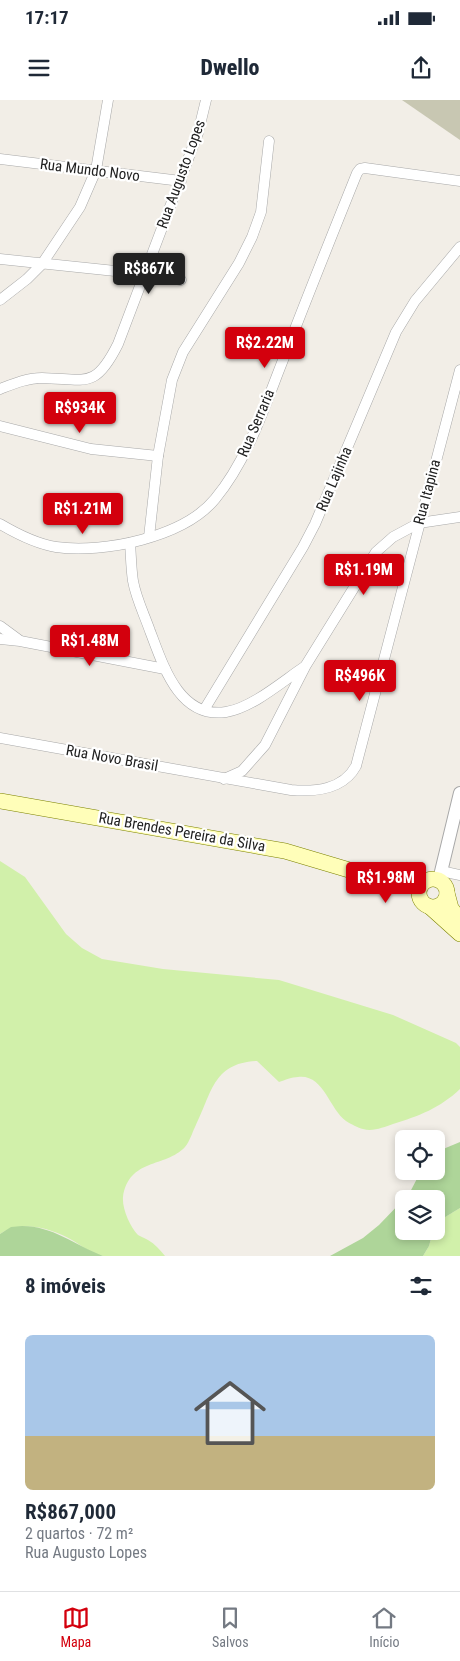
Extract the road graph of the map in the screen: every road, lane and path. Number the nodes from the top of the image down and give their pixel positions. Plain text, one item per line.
1 (108, 100) edge
2 (206, 100) edge
3 (269, 141) dead end
4 (0, 159) edge
5 (96, 170) junction
6 (181, 181) junction
7 (460, 181) edge
8 (460, 247) edge
9 (0, 259) edge
10 (42, 264) junction
11 (144, 274) junction
12 (181, 280) dead end
13 (0, 300) edge
14 (460, 370) edge
15 (0, 389) edge
16 (0, 426) edge
17 (158, 456) junction
18 (460, 517) edge
19 (419, 523) junction
20 (0, 524) edge
21 (149, 537) junction
22 (130, 543) junction
23 (0, 626) edge
24 (0, 639) edge
25 (20, 641) junction
26 (306, 665) junction
27 (165, 669) junction
28 (204, 710) junction
29 (0, 738) edge
30 (223, 779) junction
31 (460, 793) edge
32 (0, 801) edge
33 (362, 875) junction
34 (460, 875) edge
35 (442, 881) junction
36 (422, 883) junction
37 (427, 905) junction
38 (460, 920) edge
39 (460, 934) edge

1 - 5 street
2 - 6 street, Rua Augusto Lopes
3 - 17 street
4 - 5 street, Rua Mundo Novo
5 - 6 street, Rua Mundo Novo
5 - 10 street
6 - 11 street, Rua Augusto Lopes
7 - 21 street, Rua Serraria
8 - 28 street, Rua Lajinha
9 - 10 street
10 - 11 street
10 - 13 street
11 - 12 street
11 - 15 street, Rua Augusto Lopes
14 - 19 street, Rua Itapina
16 - 17 street
17 - 21 street
18 - 19 street
19 - 26 street
19 - 30 street, Rua Itapina
20 - 22 street, Rua Serraria
21 - 22 street, Rua Serraria
22 - 27 street
23 - 25 street
24 - 25 street
25 - 27 street
26 - 28 street
26 - 30 street
27 - 28 street
29 - 30 street, Rua Novo Brasil
31 - 35 street
32 - 33 main road, Rua Brendes Pereira da Silva
33 - 36 main road, Rua Brendes Pereira da Silva
33 - 37 main road, Rua Brendes Pereira da Silva
34 - 35 street
35 - 36 main road
35 - 37 main road
35 - 38 main road
36 - 37 main road
37 - 39 main road, Rua Brendes Pereira da Silva

